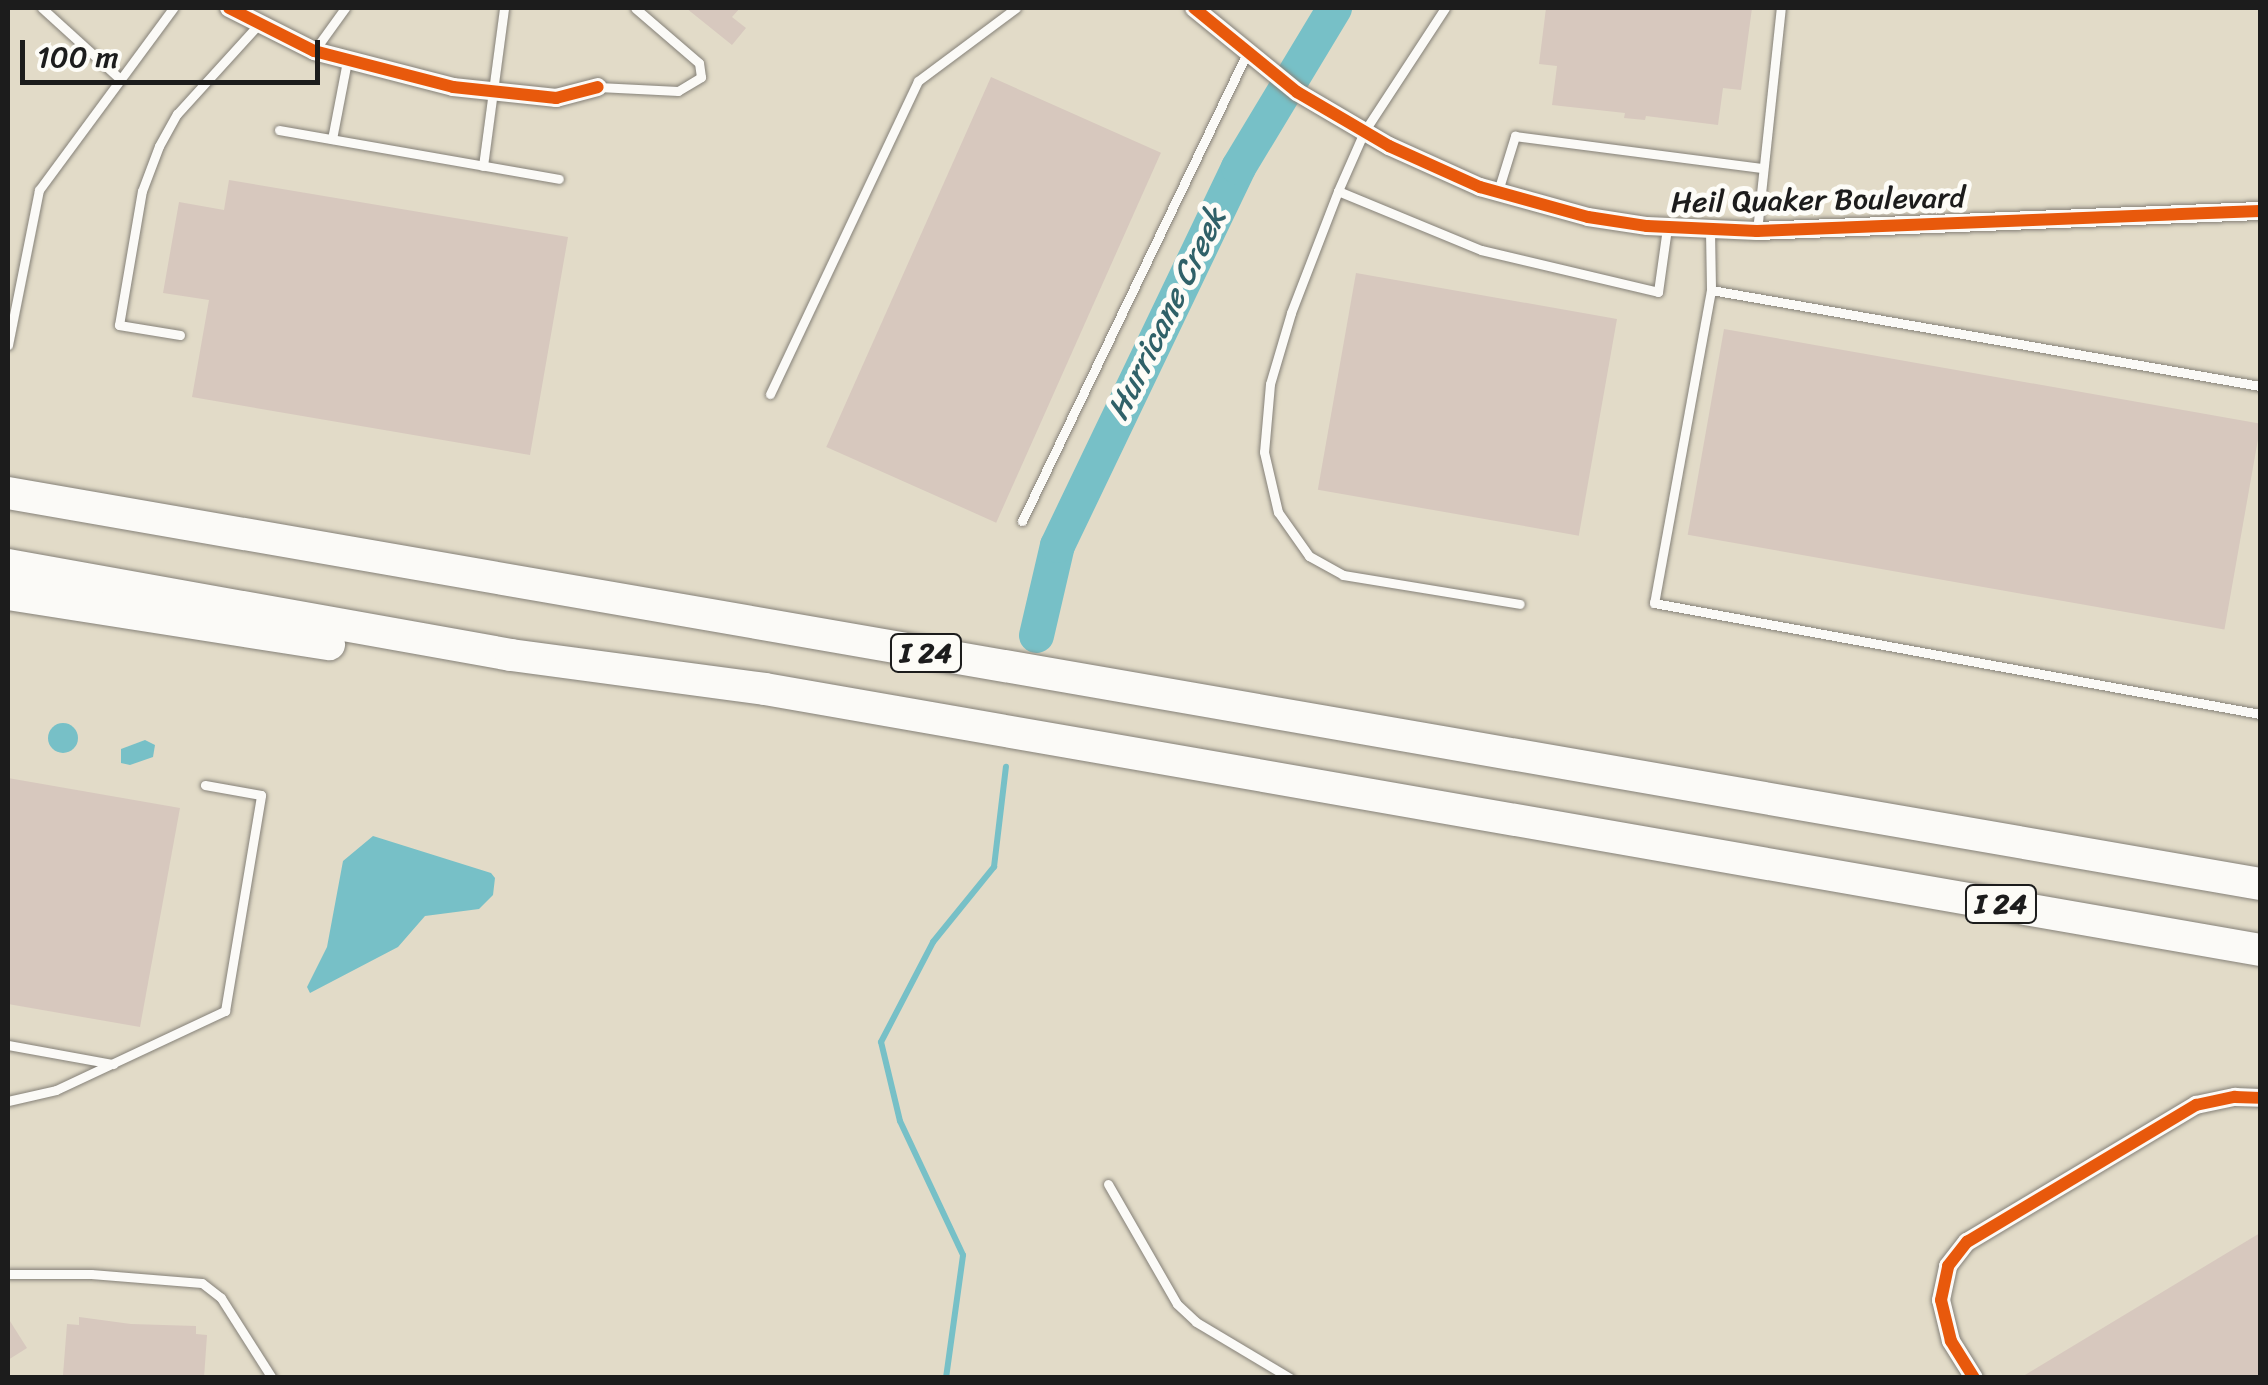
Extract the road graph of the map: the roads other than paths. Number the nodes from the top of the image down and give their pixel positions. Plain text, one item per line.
1 (42, 8) edge
2 (173, 8) edge
3 (229, 8) edge
4 (345, 8) edge
5 (504, 8) edge
6 (635, 8) edge
7 (1016, 8) edge
8 (1194, 8) edge
9 (1445, 8) edge
10 (1781, 8) edge
11 (258, 25) junction
12 (314, 51) junction
13 (1246, 53) junction
14 (346, 61) junction
15 (120, 79) junction
16 (598, 88) joint
17 (494, 95) junction
18 (279, 130) dead end
19 (1364, 132) junction
20 (332, 139) junction
21 (483, 166) junction
22 (1763, 168) junction
23 (559, 179) dead end
24 (1338, 192) junction
25 (1497, 193) junction
26 (2260, 211) edge
27 (1667, 228) junction
28 (1710, 230) junction
29 (1756, 231) junction
30 (1712, 290) junction
31 (180, 335) dead end
32 (8, 345) edge
33 (2260, 386) edge
34 (770, 394) dead end
35 (8, 493) edge
36 (1022, 521) dead end
37 (8, 564) edge
38 (8, 594) edge
39 (1520, 604) dead end
40 (511, 655) junction
41 (2260, 714) edge
42 (204, 785) dead end
43 (2260, 884) edge
44 (2260, 950) edge
45 (8, 1045) edge
46 (113, 1064) junction
47 (2260, 1098) edge
48 (8, 1102) edge
49 (1108, 1184) dead end
50 (8, 1274) edge
51 (272, 1378) edge
52 (1290, 1378) edge
53 (1974, 1378) edge

1 - 15 lane
2 - 15 lane
3 - 11 street
4 - 12 lane
5 - 17 lane
6 - 16 lane
7 - 34 lane
8 - 13 street, Heil Quaker Boulevard
9 - 19 lane
10 - 22 lane
11 - 12 street
11 - 31 lane
12 - 14 street
13 - 19 street, Heil Quaker Boulevard
13 - 36 lane
14 - 17 street
14 - 20 lane
15 - 32 lane
16 - 17 street
17 - 21 lane
18 - 20 lane
19 - 24 lane
19 - 25 street, Heil Quaker Boulevard
20 - 21 lane
21 - 23 lane
22 - 25 lane
22 - 29 lane
24 - 27 lane
24 - 39 lane
25 - 27 street, Heil Quaker Boulevard
26 - 29 street, Heil Quaker Boulevard
27 - 28 street, Heil Quaker Boulevard
28 - 29 street, Heil Quaker Boulevard
28 - 30 lane
30 - 33 lane
30 - 41 lane
35 - 43 highway, I 24
37 - 40 highway, I 24
38 - 40 highway
40 - 44 highway, I 24
42 - 46 lane
45 - 46 lane
46 - 48 lane
47 - 53 street
49 - 52 lane
50 - 51 lane

